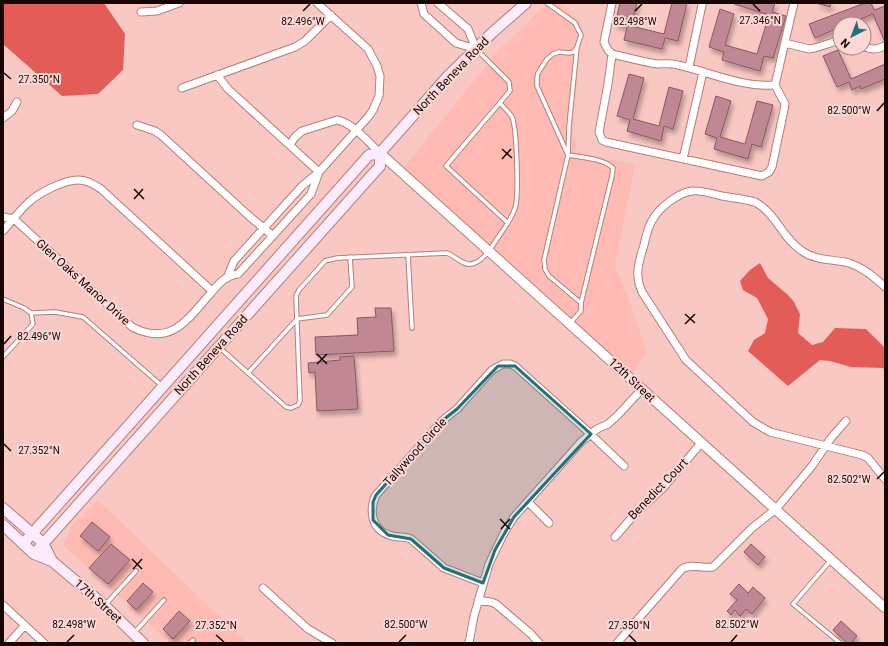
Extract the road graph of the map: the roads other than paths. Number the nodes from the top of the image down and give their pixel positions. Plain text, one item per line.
1 (179, 3) edge
2 (317, 3) edge
3 (422, 3) edge
4 (438, 3) edge
5 (526, 3) edge
6 (547, 3) edge
7 (612, 3) edge
8 (794, 3) edge
9 (702, 5) dead end
10 (141, 12) dead end
11 (331, 15) junction
12 (785, 43) junction
13 (832, 43) edge
14 (885, 46) edge
15 (577, 48) junction
16 (476, 49) junction
17 (872, 50) edge
18 (612, 54) junction
19 (689, 67) junction
20 (703, 72) junction
21 (217, 75) junction
22 (775, 85) junction
23 (182, 88) dead end
24 (17, 102) dead end
25 (500, 104) junction
26 (3, 118) edge
27 (137, 124) dead end
28 (356, 131) junction
29 (290, 145) junction
30 (380, 153) junction
31 (568, 155) junction
32 (683, 158) junction
33 (319, 172) junction
34 (3, 217) edge
35 (14, 219) junction
36 (508, 223) junction
37 (264, 228) junction
38 (3, 231) edge
39 (273, 236) junction
40 (490, 250) junction
41 (408, 255) junction
42 (350, 257) junction
43 (227, 278) junction
44 (885, 287) edge
45 (212, 291) junction
46 (3, 300) edge
47 (581, 303) junction
48 (30, 314) junction
49 (297, 319) junction
50 (570, 323) junction
51 (412, 328) dead end
52 (219, 346) junction
53 (3, 357) edge
54 (248, 373) junction
55 (164, 387) junction
56 (642, 389) junction
57 (846, 421) dead end
58 (591, 434) junction
59 (702, 442) junction
60 (825, 446) junction
61 (624, 466) dead end
62 (885, 479) edge
63 (528, 502) junction
64 (3, 508) edge
65 (776, 509) junction
66 (549, 523) dead end
67 (3, 525) edge
68 (33, 534) junction
69 (615, 537) dead end
70 (43, 543) junction
71 (23, 544) junction
72 (34, 554) junction
73 (831, 559) junction
74 (52, 561) junction
75 (136, 571) dead end
76 (483, 583) junction
77 (263, 588) dead end
78 (164, 600) dead end
79 (478, 600) junction
80 (3, 605) edge
81 (104, 605) junction
82 (885, 608) edge
83 (25, 625) junction
84 (133, 633) junction
85 (9, 643) edge
86 (44, 643) edge
87 (144, 643) edge
88 (332, 643) edge
89 (470, 643) edge
90 (539, 643) edge
91 (617, 643) edge
92 (840, 643) edge

1 - 10 street
2 - 11 street, Glen Oaks Manor Drive
3 - 16 street
4 - 16 street
5 - 16 main road, North Beneva Road
6 - 15 lane
7 - 18 street
8 - 12 street
9 - 19 street
11 - 21 street
11 - 28 street, Glen Oaks Manor Drive
12 - 13 street
12 - 22 street
14 - 17 street
15 - 31 lane
15 - 31 lane
16 - 25 lane
16 - 30 main road, North Beneva Road
18 - 19 street
18 - 32 street
19 - 20 street
20 - 22 street
20 - 32 street
21 - 23 street
21 - 29 street
22 - 32 street
24 - 26 street
25 - 36 lane
25 - 36 lane
27 - 37 street
28 - 29 street
28 - 30 street
28 - 33 street, Glen Oaks Manor Drive
29 - 33 street
30 - 40 street, 12th Street
30 - 52 main road, North Beneva Road
30 - 55 main road, North Beneva Road
31 - 47 lane
31 - 47 lane
33 - 37 street, Glen Oaks Manor Drive
33 - 39 street, Glen Oaks Manor Drive
34 - 35 street
35 - 38 street
35 - 45 street
35 - 45 street, Glen Oaks Manor Drive
36 - 40 lane
37 - 39 street
37 - 43 street, Glen Oaks Manor Drive
39 - 43 street, Glen Oaks Manor Drive
40 - 41 lane
40 - 50 street, 12th Street
41 - 42 lane
41 - 51 lane
42 - 49 lane
42 - 49 lane
43 - 45 street, Glen Oaks Manor Drive
44 - 60 street
46 - 48 lane
47 - 50 lane
48 - 53 lane
48 - 55 lane
49 - 54 lane
49 - 54 lane
50 - 56 street, 12th Street
52 - 54 lane
52 - 70 main road, North Beneva Road
55 - 68 main road, North Beneva Road
56 - 58 street
56 - 59 street, 12th Street
57 - 60 street
58 - 61 street
58 - 63 street
58 - 76 street, Tallywood Circle
59 - 65 street, 12th Street
59 - 69 street, Benedict Court
60 - 62 street
60 - 65 street
63 - 66 street
63 - 76 street
64 - 68 main road, 17th Street
65 - 73 street, 12th Street
65 - 91 street
67 - 71 main road, 17th Street
68 - 70 main road, 17th Street
68 - 71 main road, North Beneva Road
70 - 72 main road, North Beneva Road
70 - 74 main road, 17th Street
71 - 72 main road, 17th Street
72 - 74 main road, 17th Street
73 - 82 street, 12th Street
73 - 92 lane
74 - 81 main road, 17th Street
75 - 81 lane
76 - 79 street
77 - 88 street
78 - 84 lane
79 - 89 street
79 - 90 street
80 - 83 street
81 - 84 main road, 17th Street
83 - 85 street
83 - 86 street
84 - 87 main road, 17th Street

